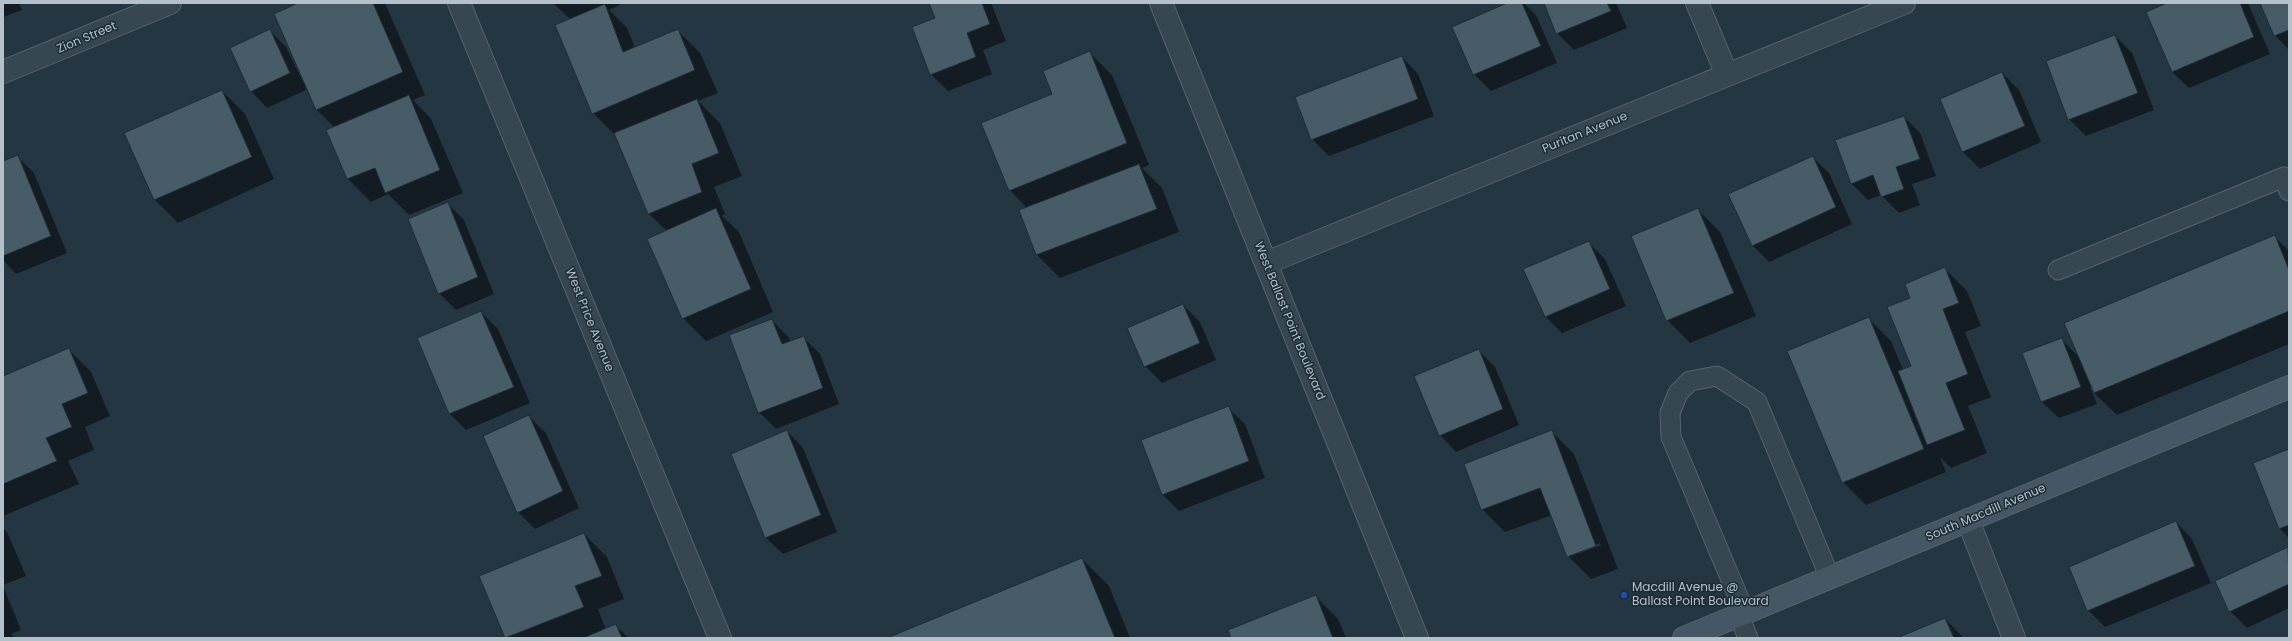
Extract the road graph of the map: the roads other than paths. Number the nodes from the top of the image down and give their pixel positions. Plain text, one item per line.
1 (170, 3) edge
2 (458, 3) edge
3 (1161, 3) edge
4 (1697, 3) edge
5 (1904, 3) edge
6 (3, 72) edge
7 (1727, 75) junction
8 (2287, 181) edge
9 (1266, 263) junction
10 (2058, 270) dead end
11 (2289, 387) edge
12 (1968, 520) junction
13 (1830, 578) junction
14 (1742, 614) junction
15 (720, 638) edge
16 (1417, 638) edge
17 (1684, 638) edge
18 (1748, 638) edge
19 (2014, 638) edge

1 - 6 street, Zion Street
2 - 15 street, West Price Avenue
3 - 9 street, West Ballast Point Boulevard
4 - 7 street
5 - 7 street, Puritan Avenue
7 - 9 street, Puritan Avenue
8 - 10 lane
9 - 16 street, West Ballast Point Boulevard
11 - 12 street, South Macdill Avenue
12 - 13 street, South Macdill Avenue
12 - 19 street
13 - 14 street, South Macdill Avenue
13 - 14 lane
14 - 17 street, South Macdill Avenue
14 - 18 lane

